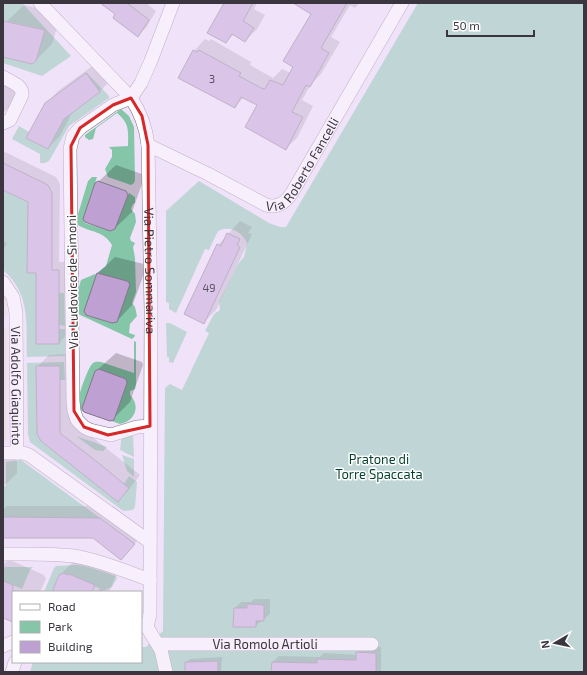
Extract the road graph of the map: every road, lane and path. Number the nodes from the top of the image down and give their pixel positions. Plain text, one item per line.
1 (40, 3) edge
2 (173, 3) edge
3 (402, 3) edge
4 (3, 77) edge
5 (131, 98) junction
6 (3, 123) edge
7 (148, 145) junction
8 (3, 282) edge
9 (150, 426) junction
10 (3, 453) edge
11 (17, 453) junction
12 (150, 542) junction
13 (3, 554) edge
14 (150, 580) junction
15 (144, 629) edge
16 (158, 644) junction
17 (372, 644) dead end
18 (166, 672) edge

1 - 5 street, Via Pietro Sommariva
2 - 5 street
3 - 7 street, Via Roberto Fancelli
4 - 6 street
5 - 7 street, Via Pietro Sommariva
5 - 9 street, Via Ludovico de Simoni
7 - 9 street, Via Pietro Sommariva
8 - 11 street, Via Adolfo Giaquinto
9 - 12 street, Via Pietro Sommariva
10 - 11 street
11 - 12 street, Via Adolfo Giaquinto
12 - 14 street, Via Pietro Sommariva
13 - 14 street
14 - 15 street, Via Pietro Sommariva
15 - 16 street
16 - 17 street, Via Romolo Artioli
16 - 18 street

